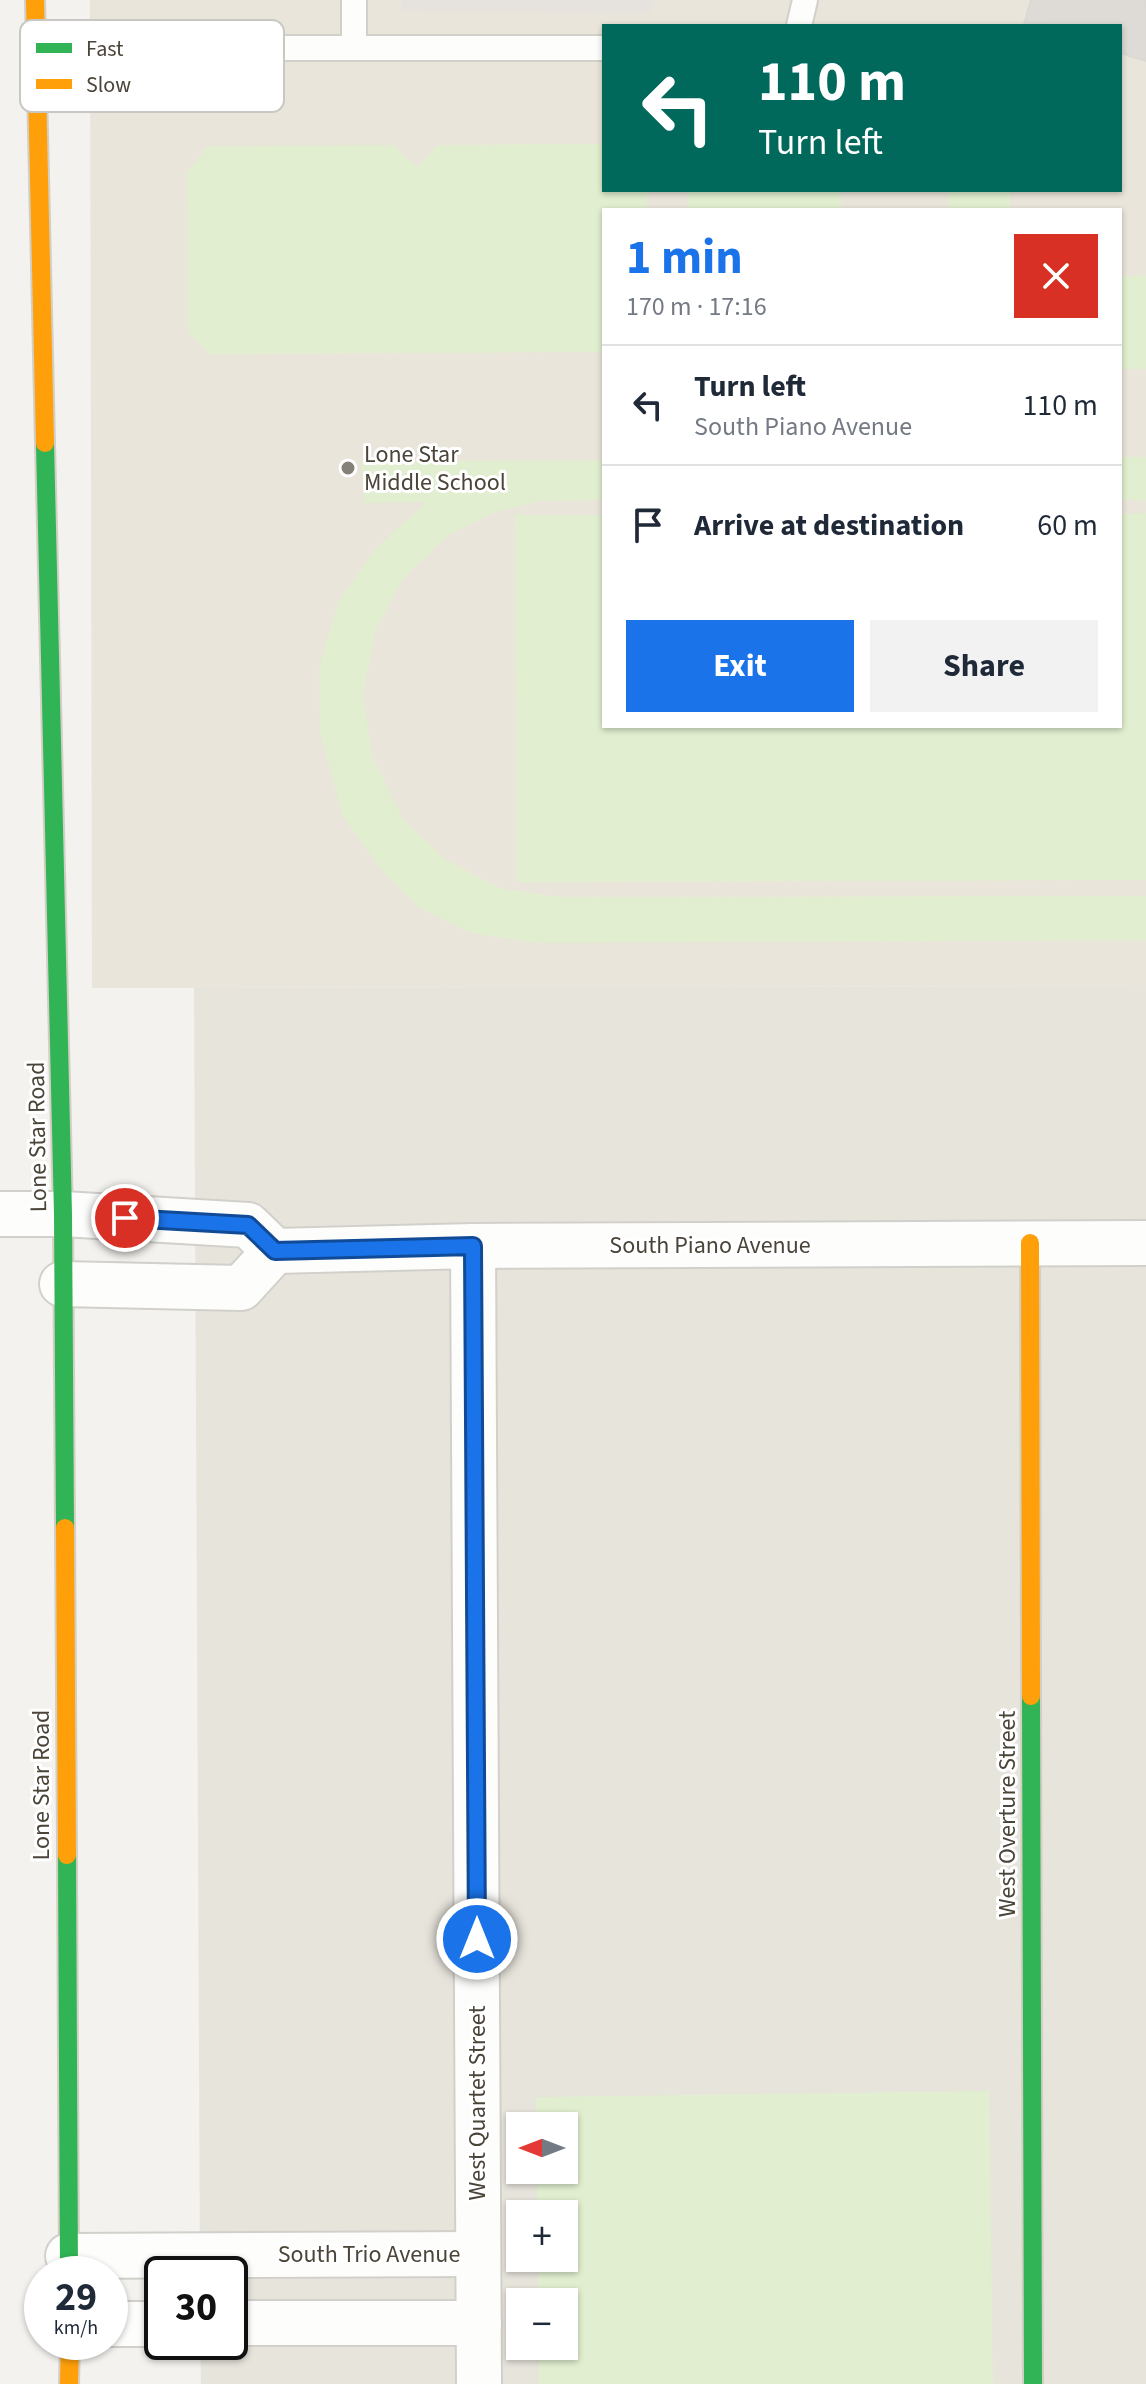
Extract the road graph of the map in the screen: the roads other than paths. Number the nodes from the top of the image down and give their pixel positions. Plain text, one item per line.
1 (354, 0) edge
2 (805, 0) edge
3 (799, 24) edge
4 (284, 48) edge
5 (354, 48) junction
6 (602, 48) edge
7 (37, 112) edge
8 (0, 1214) edge
9 (63, 1214) junction
10 (1030, 1243) junction
11 (1146, 1243) edge
12 (473, 1246) junction
13 (275, 1251) junction
14 (62, 1284) junction
15 (478, 2254) junction
16 (68, 2256) edge
17 (128, 2263) edge
18 (248, 2323) edge
19 (479, 2323) junction
20 (70, 2360) edge
21 (69, 2384) edge
22 (479, 2384) edge
23 (1033, 2384) edge

1 - 5 lane
2 - 3 lane
4 - 5 lane
5 - 6 lane
7 - 9 main road, Lone Star Road
8 - 9 street
9 - 13 street
9 - 14 main road, Lone Star Road
10 - 11 street, South Piano Avenue
10 - 12 street, South Piano Avenue
10 - 23 main road, West Overture Street
12 - 13 street, South Piano Avenue
12 - 15 street, West Quartet Street
13 - 14 street
14 - 16 main road, Lone Star Road
15 - 17 street, South Trio Avenue
15 - 19 street, West Quartet Street
18 - 19 street
19 - 22 street, West Quartet Street
20 - 21 main road

